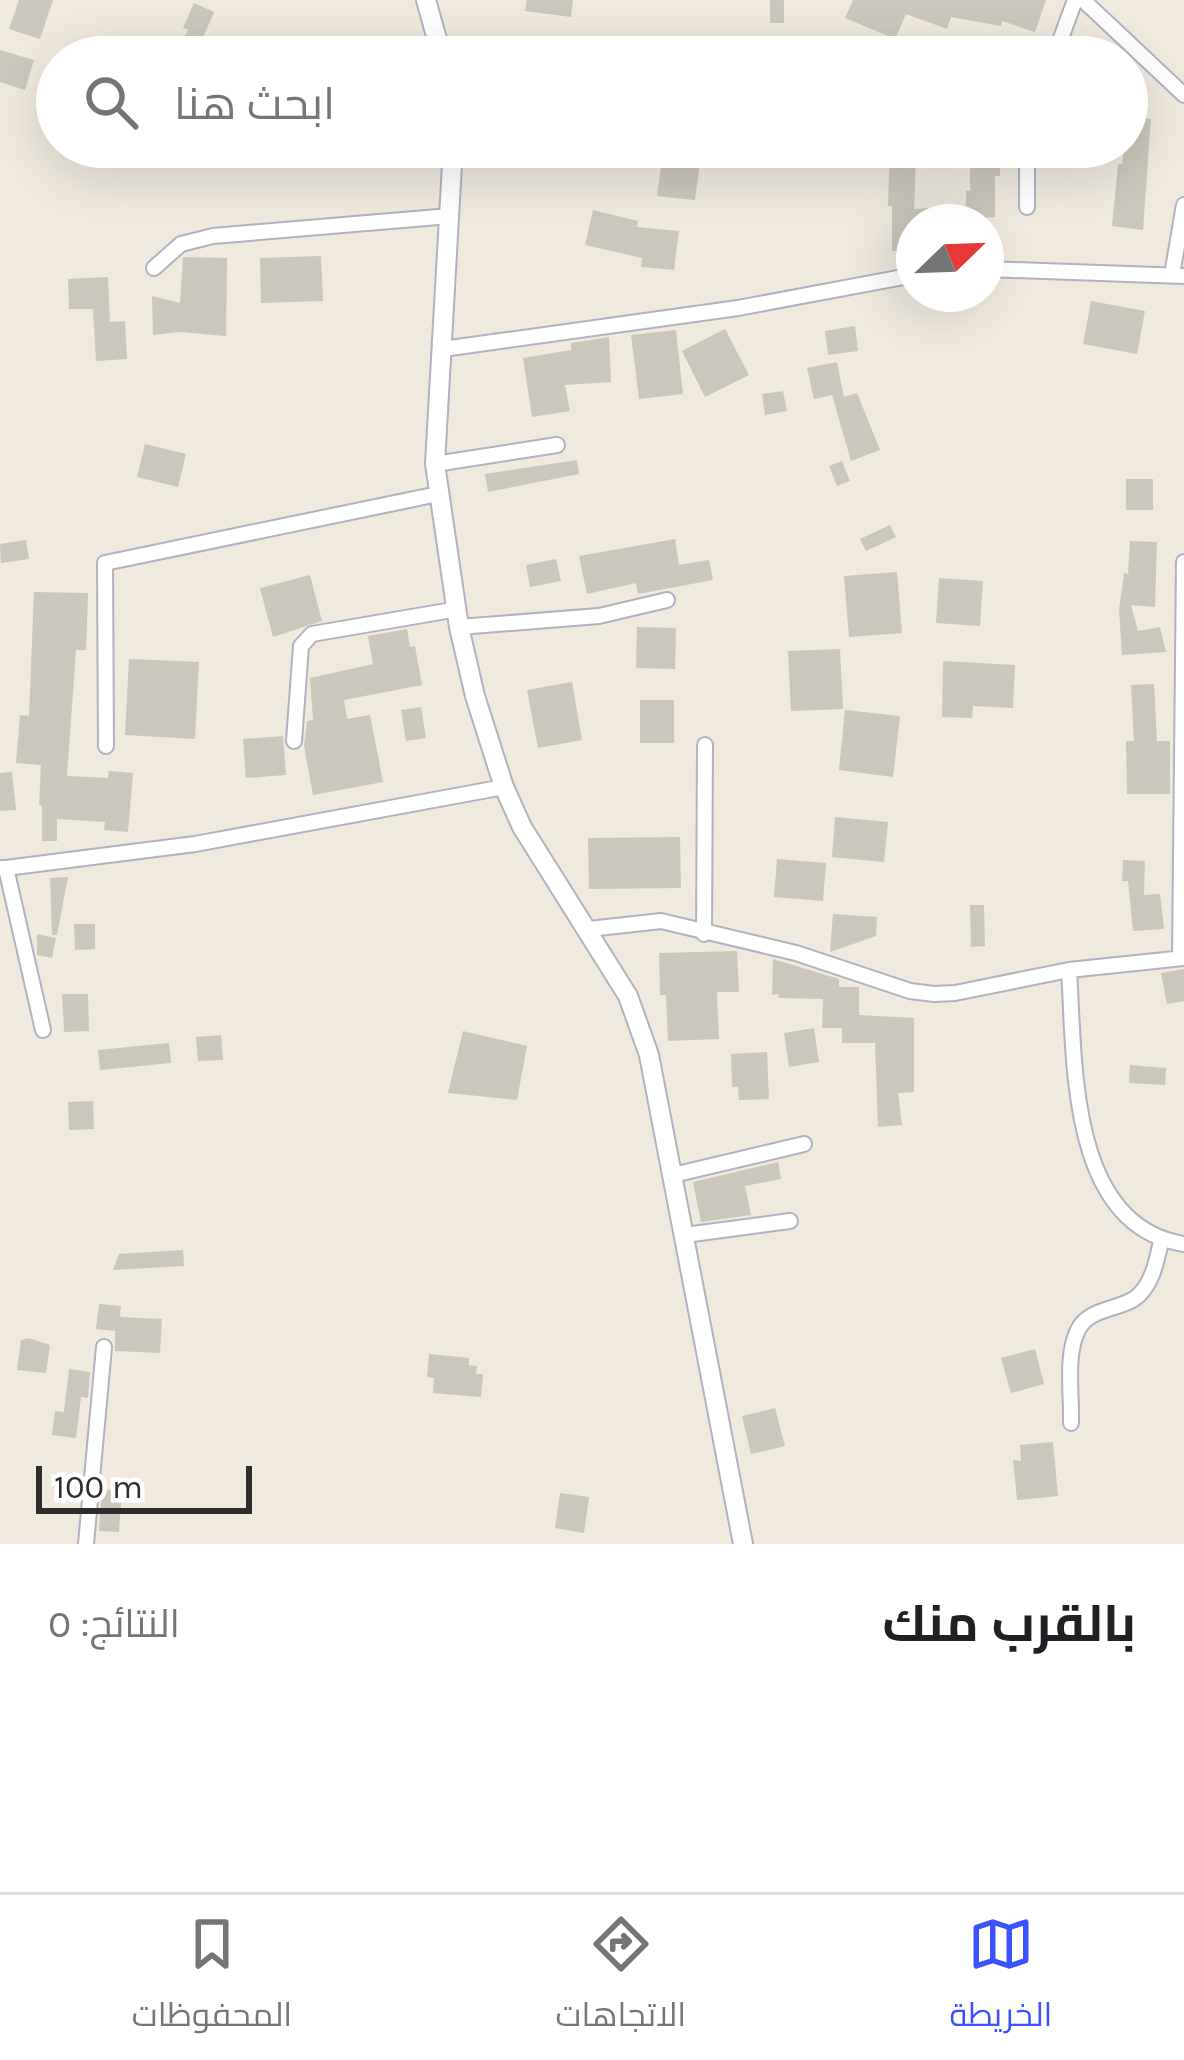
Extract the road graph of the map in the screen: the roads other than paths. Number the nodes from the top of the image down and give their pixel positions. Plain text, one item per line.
1 (426, 0) edge
2 (1079, 0) edge
3 (436, 36) edge
4 (1063, 36) edge
5 (1119, 36) edge
6 (1148, 62) edge
7 (1184, 95) edge
8 (451, 168) edge
9 (1027, 168) edge
10 (1184, 205) edge
11 (1027, 207) dead end
12 (450, 216) junction
13 (154, 268) dead end
14 (1004, 270) edge
15 (1178, 275) edge
16 (896, 278) edge
17 (443, 349) junction
18 (557, 445) dead end
19 (435, 464) junction
20 (438, 494) junction
21 (1184, 562) edge
22 (667, 599) dead end
23 (458, 618) junction
24 (294, 741) dead end
25 (705, 745) dead end
26 (106, 746) dead end
27 (504, 787) junction
28 (3, 868) edge
29 (590, 929) junction
30 (704, 934) junction
31 (1182, 958) edge
32 (1069, 970) junction
33 (43, 1030) dead end
34 (804, 1144) dead end
35 (673, 1175) junction
36 (790, 1221) dead end
37 (685, 1235) junction
38 (1161, 1241) junction
39 (1184, 1244) edge
40 (104, 1347) dead end
41 (1072, 1423) dead end
42 (86, 1544) edge
43 (743, 1544) edge

1 - 3 street
2 - 4 street
2 - 5 street
6 - 7 street
8 - 12 street
9 - 11 street
10 - 15 street
12 - 13 street
12 - 17 street
14 - 15 street
16 - 17 street
17 - 19 street
18 - 19 street
19 - 20 street
20 - 23 street
20 - 26 street
21 - 31 street
22 - 23 street
23 - 24 street
23 - 27 street
25 - 30 street
27 - 28 street
27 - 29 street
28 - 33 street
29 - 30 street
29 - 35 street
30 - 32 street
31 - 32 street
32 - 38 street
34 - 35 street
35 - 37 street
36 - 37 street
37 - 43 street
38 - 39 street
38 - 41 street
40 - 42 street

